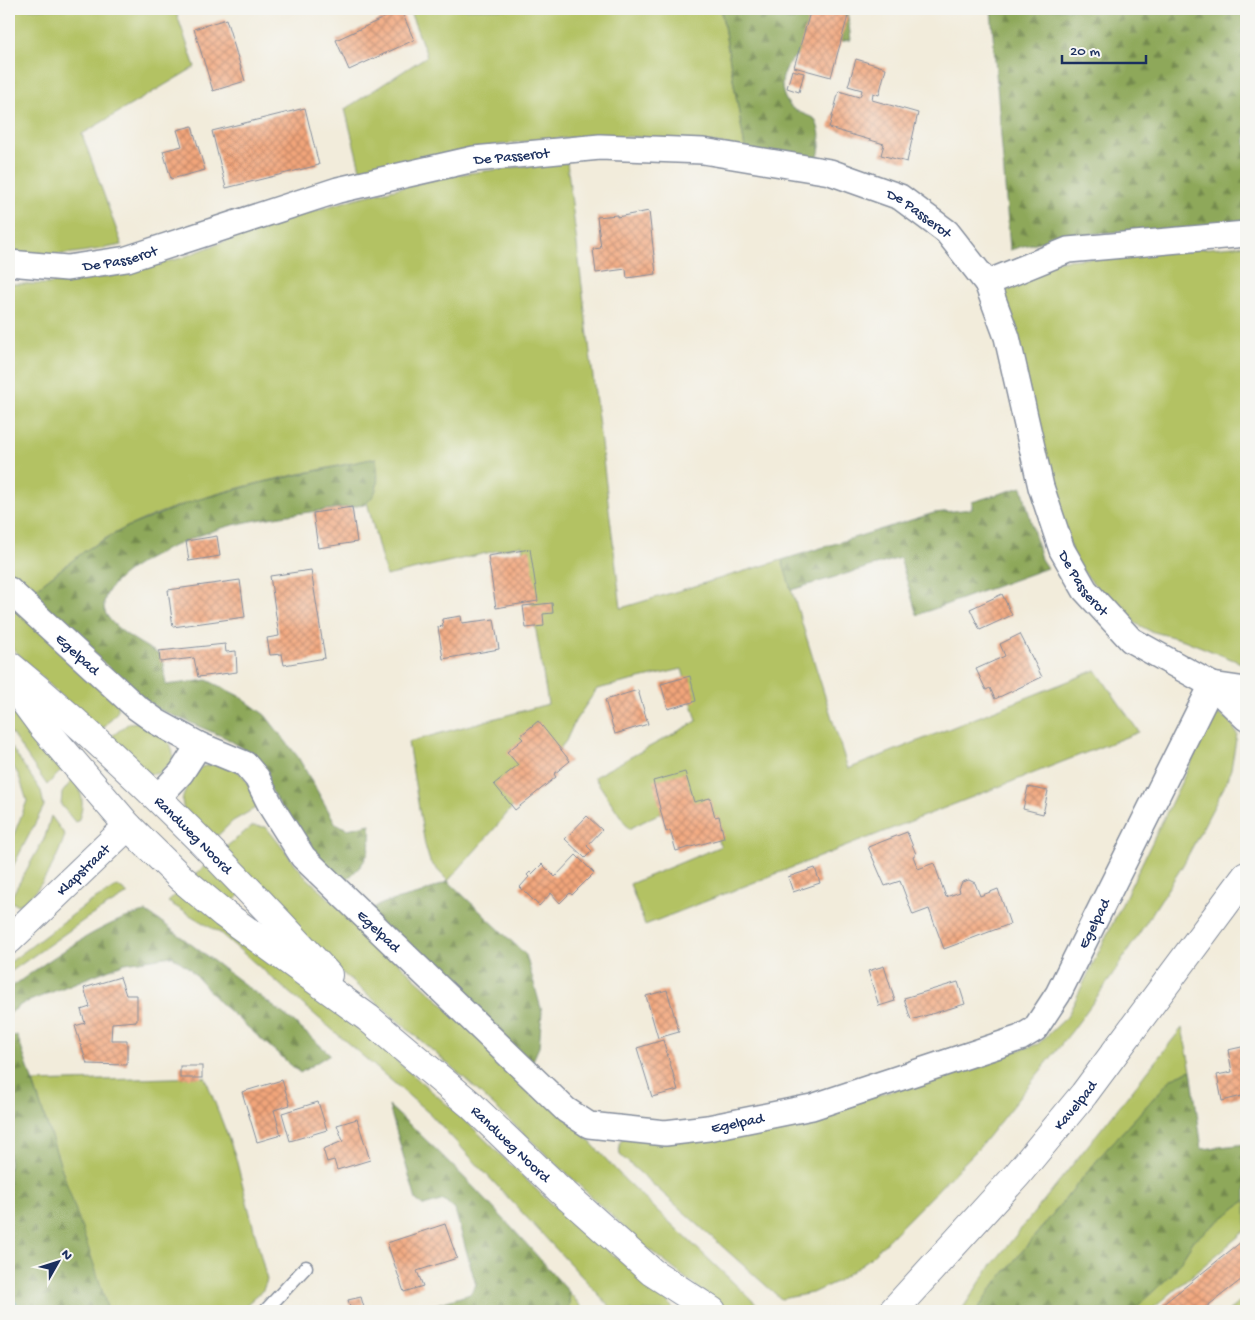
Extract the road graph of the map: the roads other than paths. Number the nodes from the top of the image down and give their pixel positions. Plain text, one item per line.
1 (1246, 234) edge
2 (9, 263) edge
3 (987, 283) junction
4 (9, 590) edge
5 (9, 665) edge
6 (9, 681) edge
7 (1212, 685) junction
8 (1246, 690) edge
9 (1246, 718) edge
10 (199, 745) junction
11 (157, 798) junction
12 (128, 826) junction
13 (1244, 874) edge
14 (9, 940) edge
15 (368, 1018) junction
16 (306, 1267) dead end
17 (652, 1272) junction
18 (265, 1311) edge
19 (684, 1311) edge
20 (712, 1311) edge
21 (893, 1311) edge

1 - 3 street
2 - 3 street, De Passerot
3 - 7 street, De Passerot
4 - 10 street, Egelpad
5 - 11 main road, Randweg Noord
6 - 12 main road, Randweg Noord
7 - 8 street, De Passerot
7 - 9 street, De Passerot
7 - 10 street, Egelpad
10 - 11 street
11 - 12 main road, Klapstraat
11 - 15 main road, Randweg Noord
12 - 14 main road, Klapstraat
12 - 15 main road, Randweg Noord
13 - 21 main road, Kavelpad
15 - 17 main road, Randweg Noord
16 - 18 lane
17 - 19 main road, Randweg Noord
17 - 20 main road, Randweg Noord

